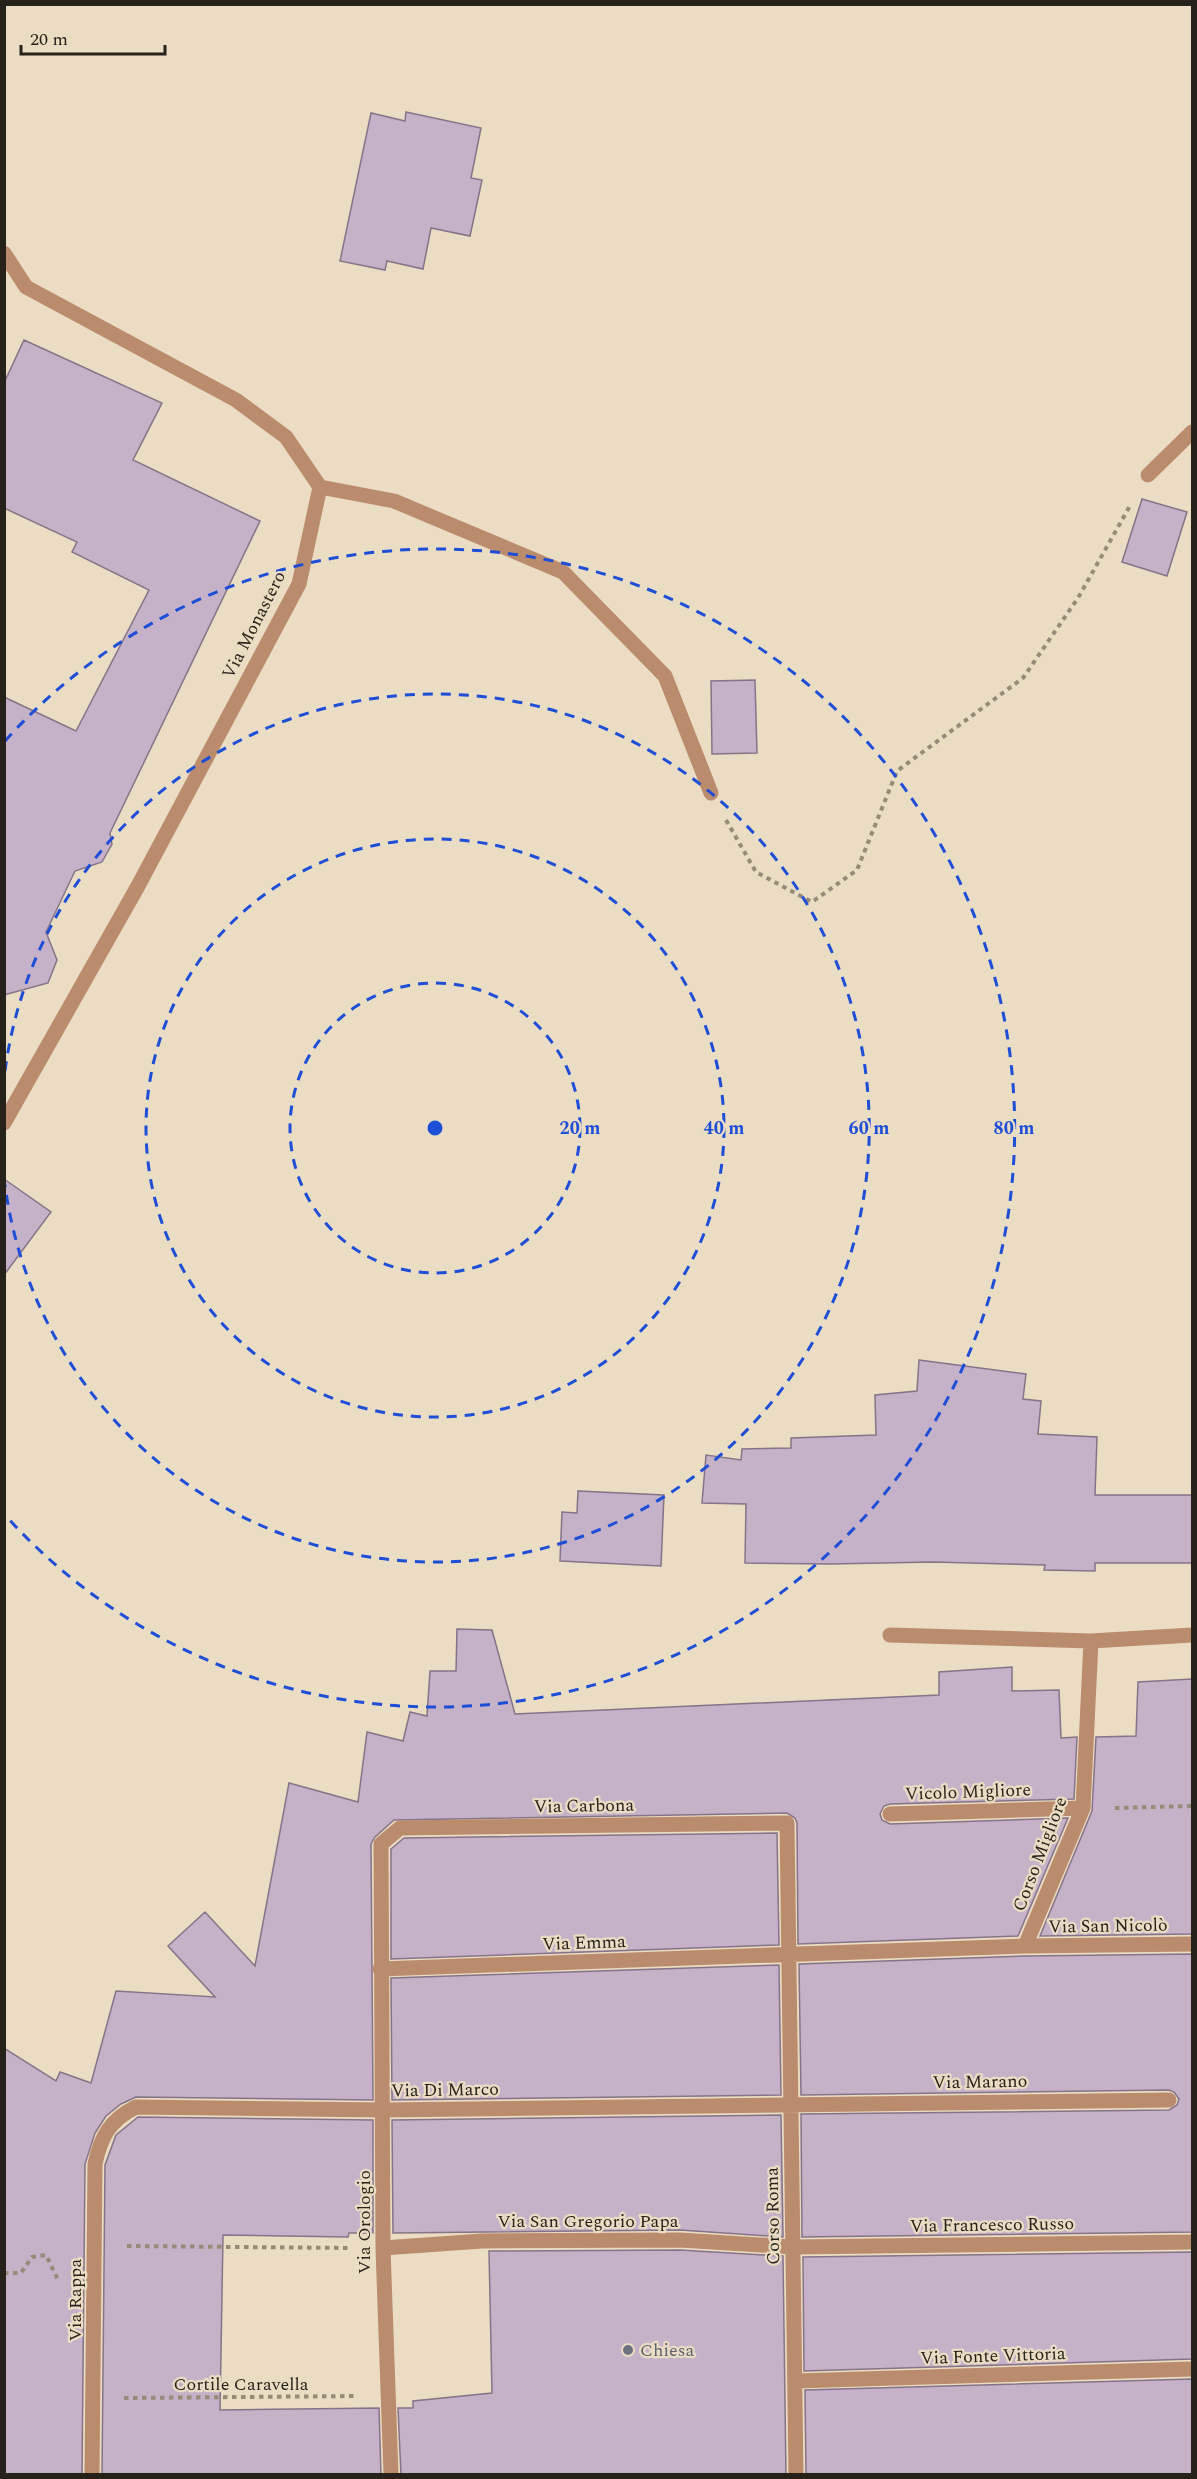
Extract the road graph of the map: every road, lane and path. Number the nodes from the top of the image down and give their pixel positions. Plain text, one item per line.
1 (4, 253) edge
2 (1192, 432) edge
3 (1148, 475) joint
4 (320, 487) junction
5 (711, 794) joint
6 (4, 1123) edge
7 (890, 1635) dead end
8 (1192, 1635) edge
9 (1091, 1641) junction
10 (1192, 1806) edge
11 (1083, 1808) junction
12 (890, 1814) dead end
13 (1192, 1944) edge
14 (1025, 1946) junction
15 (789, 1956) junction
16 (380, 1969) junction
17 (1169, 2100) dead end
18 (791, 2103) junction
19 (384, 2110) junction
20 (107, 2128) joint
21 (1192, 2242) edge
22 (120, 2246) dead end
23 (793, 2247) junction
24 (383, 2248) junction
25 (4, 2273) edge
26 (95, 2295) junction
27 (1192, 2369) edge
28 (795, 2381) junction
29 (388, 2396) junction
30 (93, 2398) junction
31 (92, 2475) edge
32 (391, 2475) edge
33 (796, 2475) edge

1 - 4 street
2 - 3 street
3 - 5 path
4 - 5 street
4 - 6 street, Via Monastero
7 - 9 street
8 - 9 street
9 - 11 street, Corso Migliore
10 - 11 path
11 - 12 street, Vicolo Migliore
11 - 14 street, Corso Migliore
13 - 14 street, Via San Nicolò
14 - 15 street
15 - 16 street, Via Emma
15 - 16 street, Via Carbona
15 - 18 street, Corso Roma
16 - 19 street, Via Orologio
17 - 18 street, Via Marano
18 - 19 street, Via Di Marco
18 - 23 street, Corso Roma
19 - 20 street, Via Di Marco
19 - 24 street, Via Orologio
20 - 26 street, Via Rappa
21 - 23 street, Via Francesco Russo
22 - 24 path
23 - 24 street, Via San Gregorio Papa
23 - 28 street, Corso Roma
24 - 29 street, Via Orologio
25 - 26 path
26 - 30 street, Via Rappa
27 - 28 street, Via Fonte Vittoria
28 - 33 street, Corso Roma
29 - 30 path, Cortile Caravella
29 - 32 street, Via Orologio
30 - 31 street, Via Rappa

